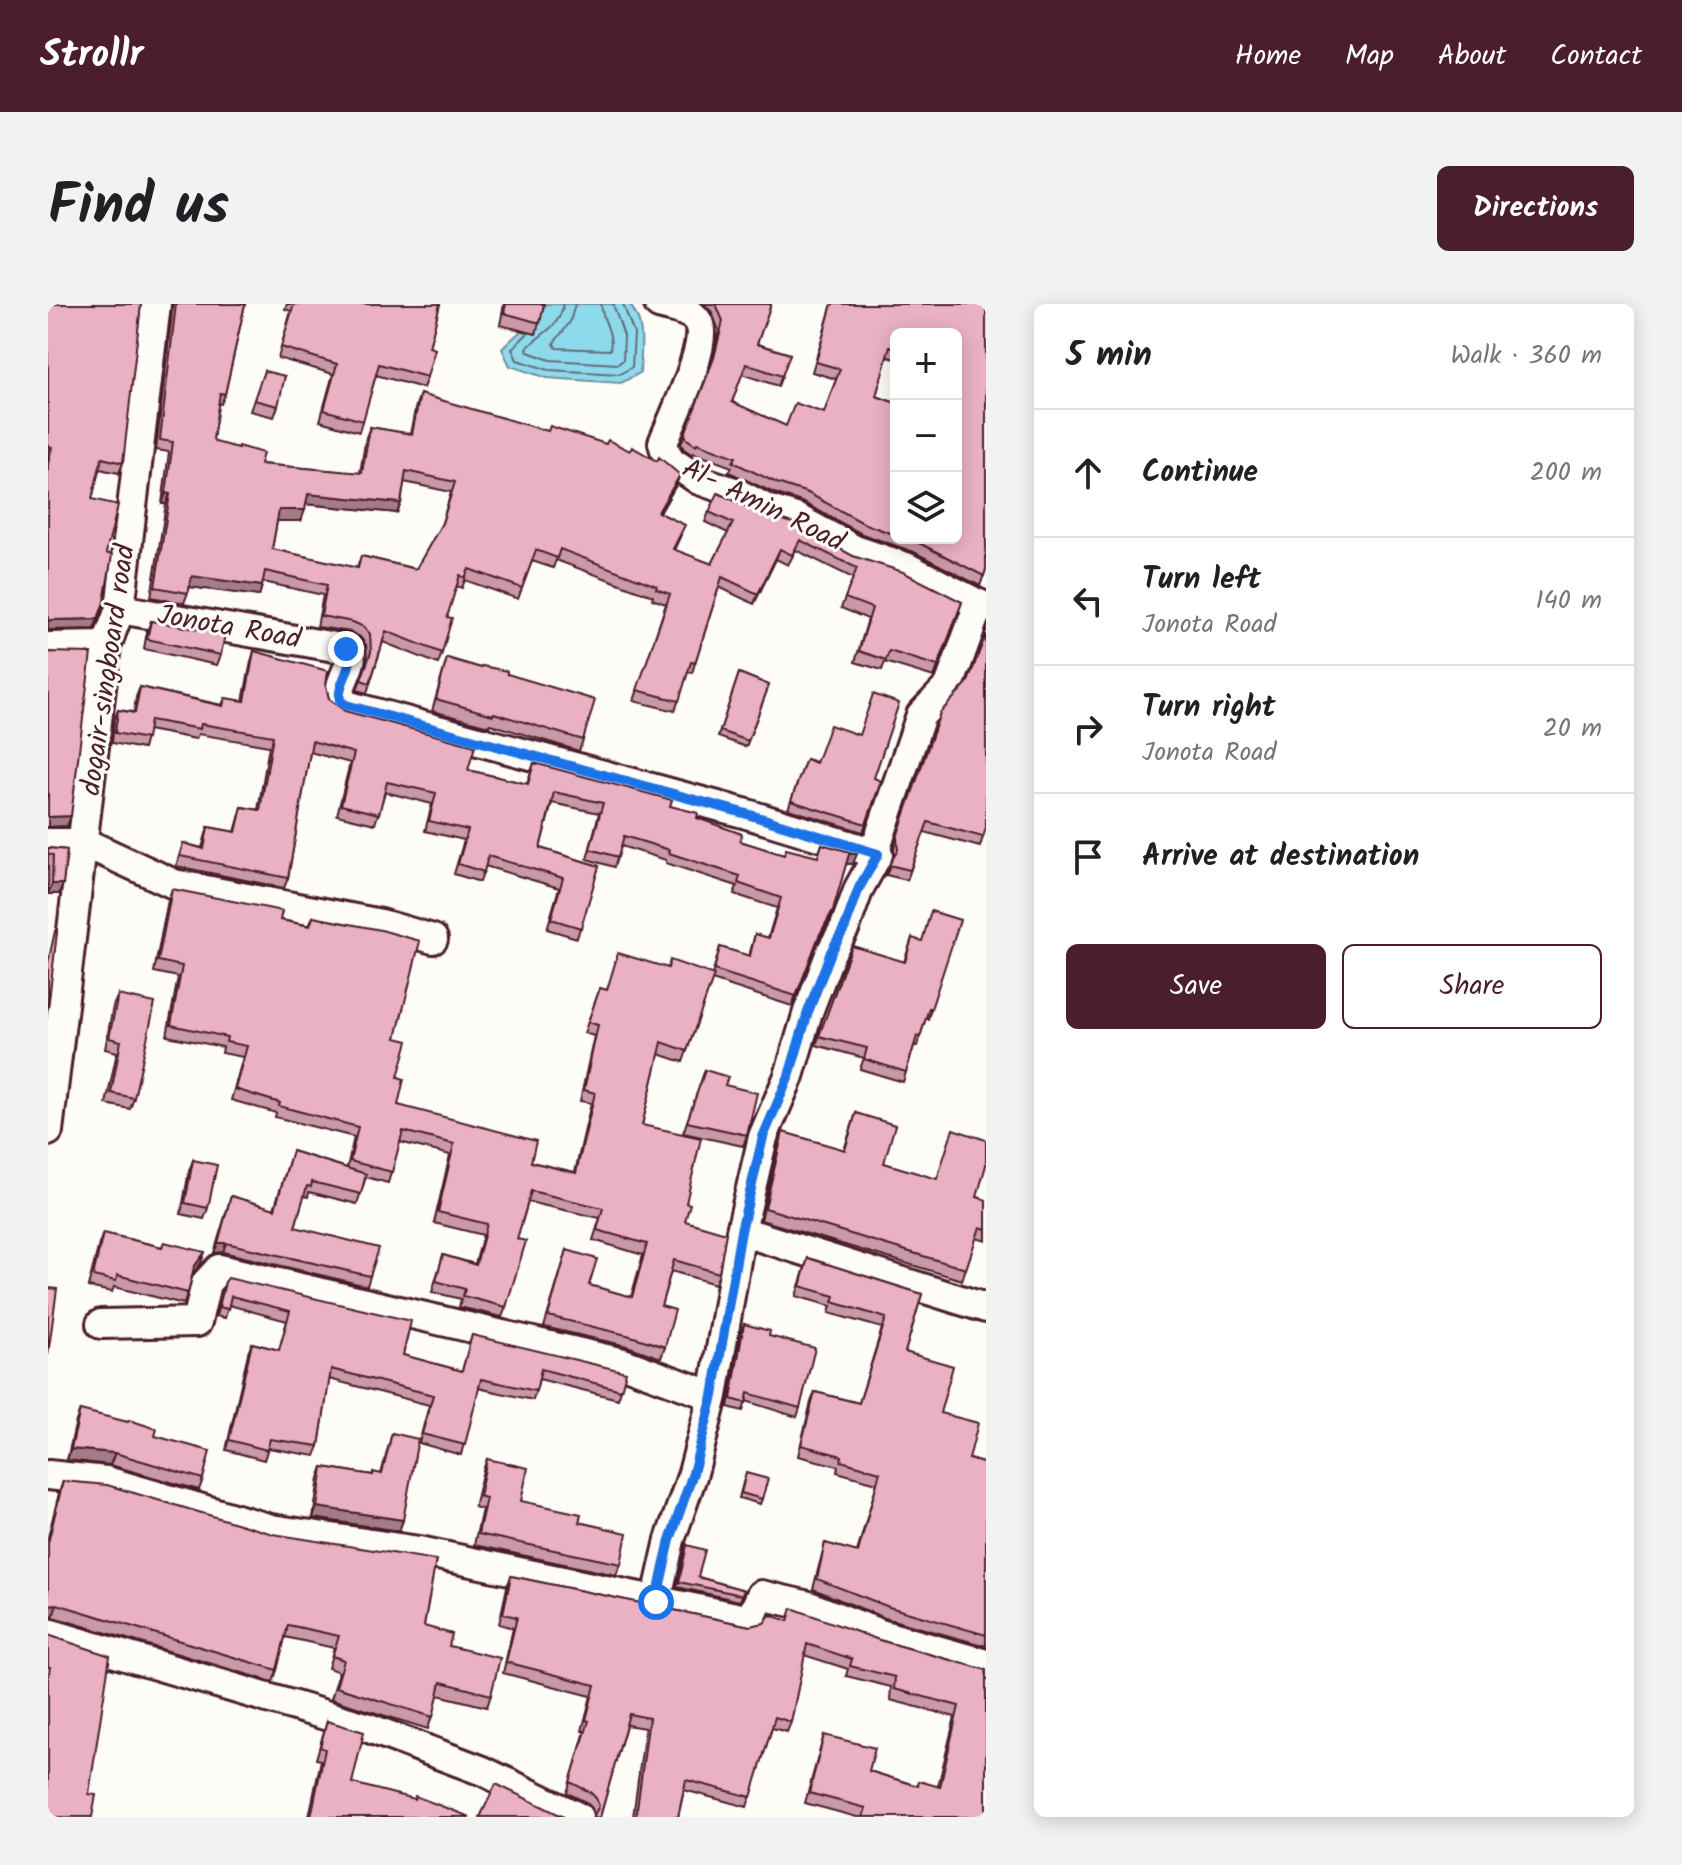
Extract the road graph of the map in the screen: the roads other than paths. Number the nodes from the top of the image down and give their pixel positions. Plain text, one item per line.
1 (156, 304) edge
2 (659, 304) edge
3 (982, 606) edge
4 (120, 609) junction
5 (106, 646) junction
6 (48, 647) edge
7 (48, 843) edge
8 (85, 843) junction
9 (878, 854) junction
10 (433, 939) dead end
11 (48, 1122) edge
12 (48, 1131) edge
13 (741, 1231) junction
14 (986, 1308) edge
15 (101, 1324) dead end
16 (713, 1396) junction
17 (48, 1475) edge
18 (656, 1602) junction
19 (48, 1633) edge
20 (986, 1664) edge
21 (578, 1817) edge

1 - 4 street, dogair-singboard road
2 - 3 street, Al- Amin Road
3 - 9 street
4 - 5 street, dogair-singboard road
4 - 9 street, Jonota Road
5 - 6 street
5 - 8 street, dogair-singboard road
7 - 8 street
8 - 10 street
8 - 11 street, dogair-singboard road
9 - 13 street
11 - 12 street, dogair-singboard road
13 - 14 street
13 - 16 street
15 - 16 street
16 - 18 street
17 - 18 street
18 - 20 street
19 - 21 street

